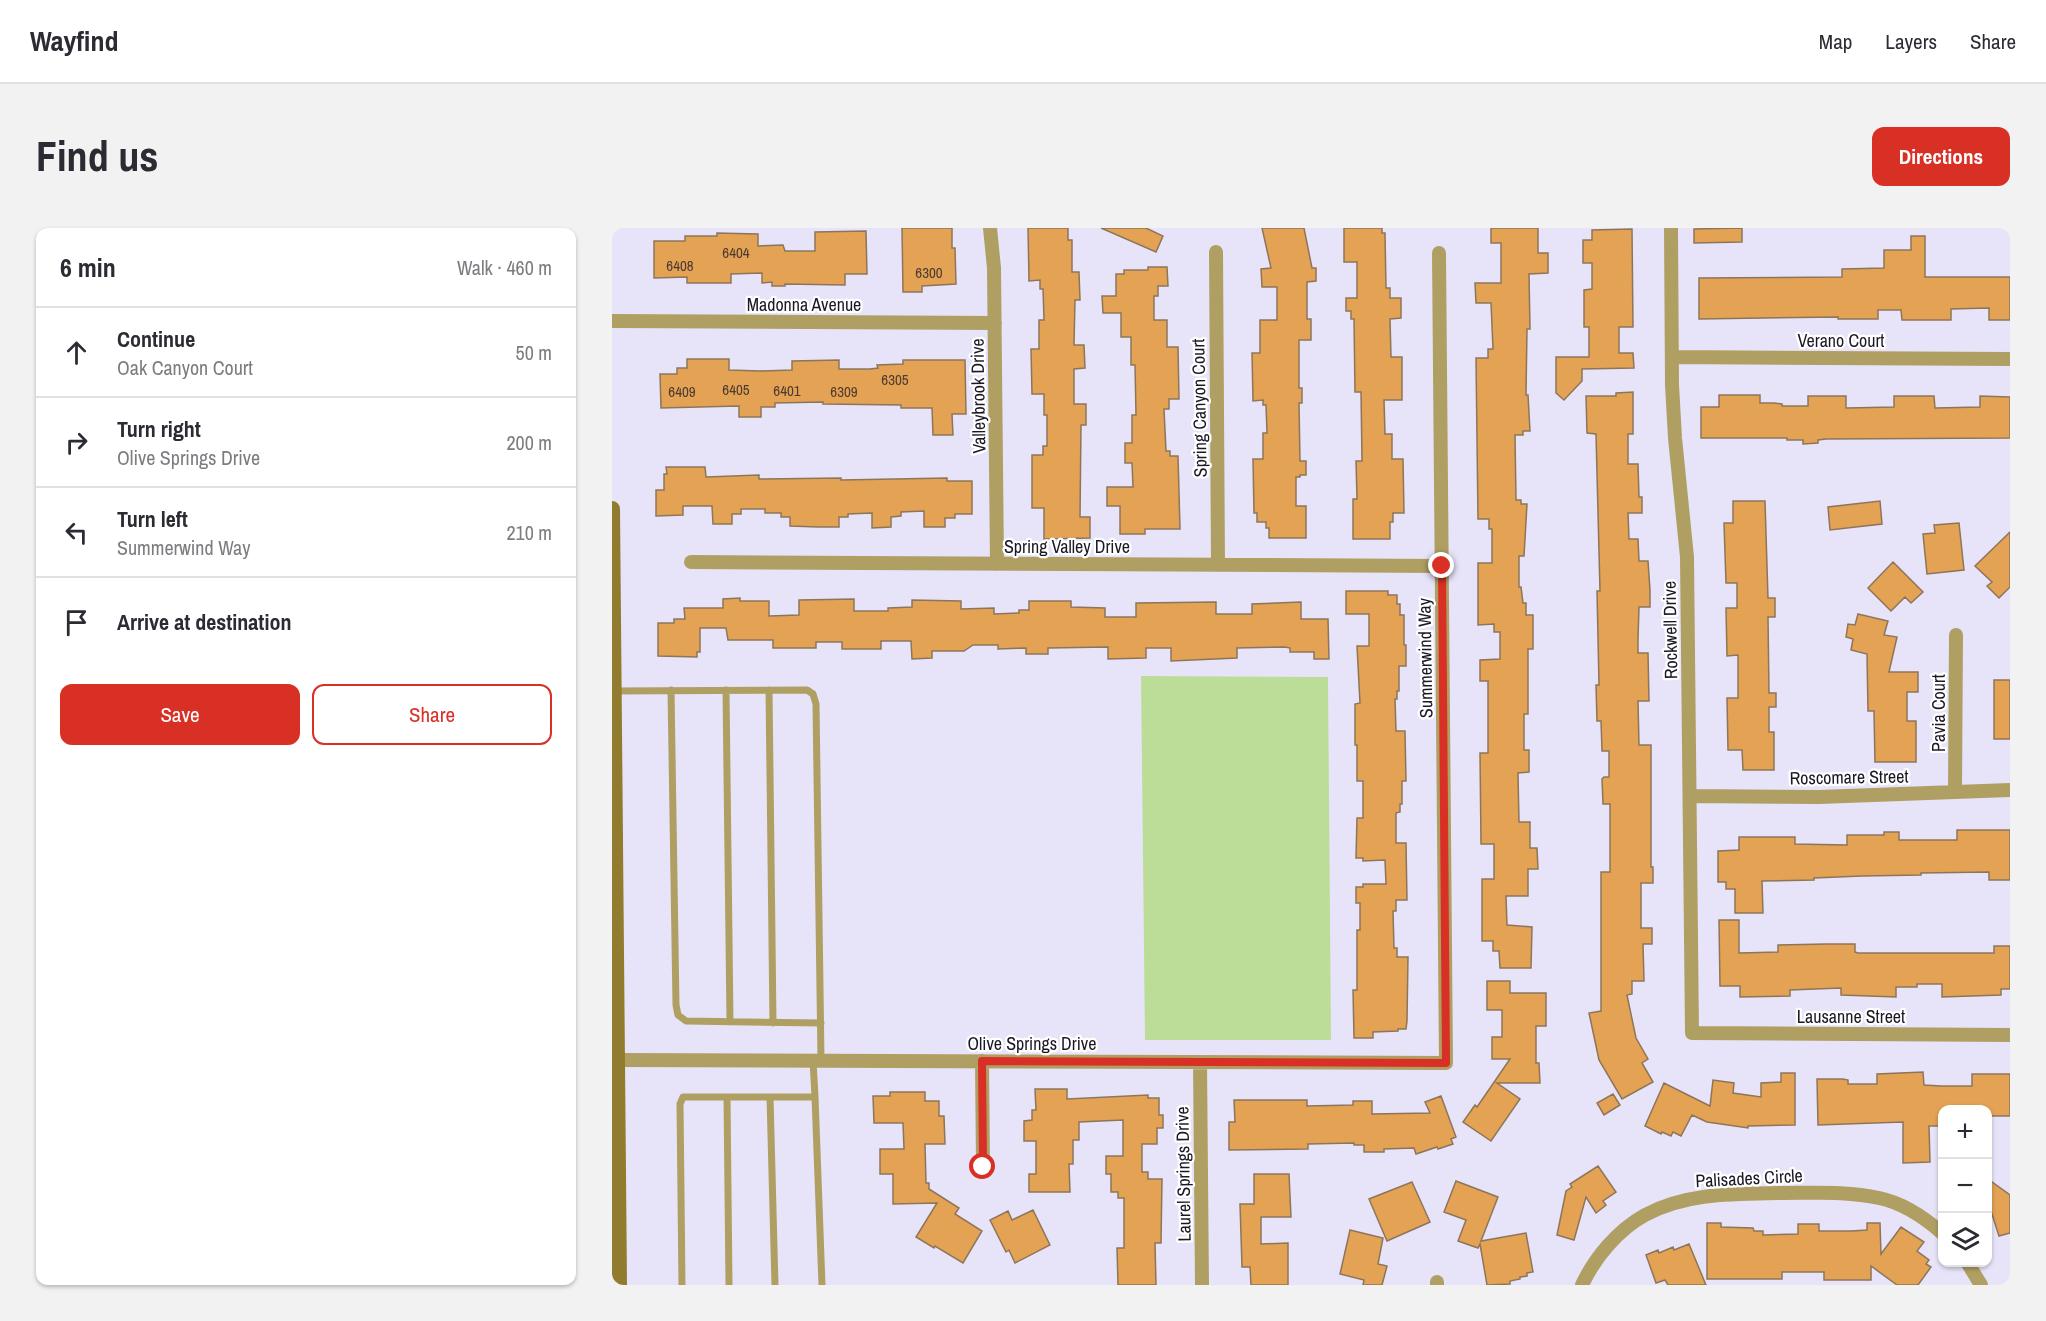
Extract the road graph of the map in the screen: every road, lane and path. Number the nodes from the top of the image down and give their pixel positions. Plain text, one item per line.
1 (990, 228) edge
2 (1671, 228) edge
3 (1216, 252) dead end
4 (1439, 253) dead end
5 (612, 321) edge
6 (995, 322) junction
7 (1672, 357) junction
8 (2010, 359) edge
9 (612, 509) edge
10 (691, 562) dead end
11 (997, 564) junction
12 (1218, 565) junction
13 (1442, 566) junction
14 (1956, 635) dead end
15 (671, 690) junction
16 (726, 690) junction
17 (769, 690) junction
18 (614, 691) junction
19 (2010, 790) edge
20 (1955, 792) junction
21 (1690, 796) junction
22 (614, 821) edge
23 (730, 1022) junction
24 (773, 1023) junction
25 (821, 1023) junction
26 (1692, 1033) joint
27 (2010, 1035) edge
28 (618, 1060) junction
29 (817, 1060) junction
30 (982, 1061) junction
31 (1200, 1062) junction
32 (1446, 1063) joint
33 (727, 1097) junction
34 (770, 1097) junction
35 (815, 1097) junction
36 (615, 1142) edge
37 (983, 1167) dead end
38 (615, 1169) edge
39 (1938, 1230) edge
40 (1970, 1267) edge
41 (619, 1285) edge
42 (682, 1285) edge
43 (729, 1285) edge
44 (775, 1285) edge
45 (822, 1285) edge
46 (1202, 1285) edge
47 (1582, 1285) edge
48 (1981, 1285) edge

1 - 6 street, Valleybrook Drive
2 - 7 street, Rockwell Drive
3 - 12 street, Spring Canyon Court
4 - 13 street, Summerwind Way
5 - 6 street, Madonna Avenue
6 - 11 street, Valleybrook Drive
7 - 8 street, Verano Court
7 - 21 street, Rockwell Drive
9 - 18 main road
10 - 11 street, Spring Valley Drive
11 - 12 street, Spring Valley Drive
12 - 13 street, Spring Valley Drive
13 - 32 street, Summerwind Way
14 - 20 street, Pavia Court
15 - 16 lane
15 - 18 lane
15 - 23 lane
16 - 17 lane
16 - 23 lane
17 - 24 lane
17 - 25 lane
18 - 22 main road
19 - 20 street, Roscomare Street
20 - 21 street, Roscomare Street
21 - 26 street, Rockwell Drive
22 - 28 main road
23 - 24 lane
24 - 25 lane
25 - 29 lane
26 - 27 street, Lausanne Street
28 - 29 street, Olive Springs Drive
28 - 36 main road
29 - 30 street, Olive Springs Drive
29 - 35 lane
30 - 31 street, Olive Springs Drive
30 - 37 street
31 - 32 street, Olive Springs Drive
31 - 46 street, Laurel Springs Drive
33 - 34 lane
33 - 42 lane
33 - 43 lane
34 - 35 lane
34 - 44 lane
35 - 45 lane
36 - 38 main road
38 - 41 main road
39 - 47 street, Palisades Circle
40 - 48 street

